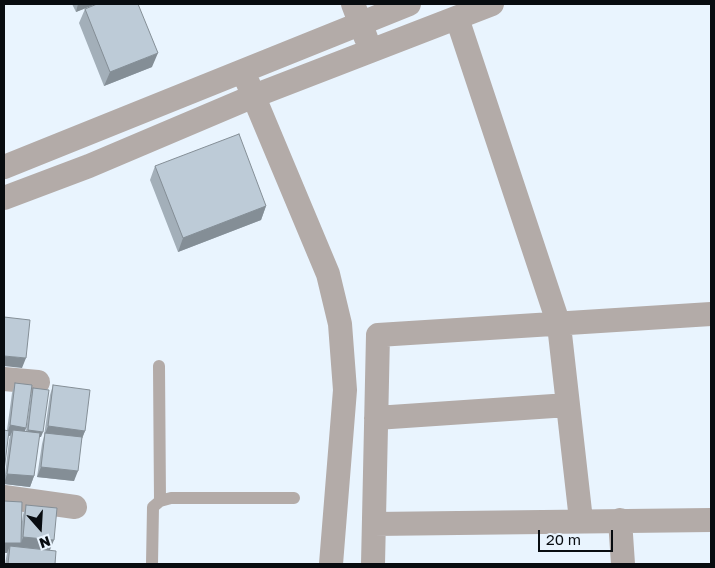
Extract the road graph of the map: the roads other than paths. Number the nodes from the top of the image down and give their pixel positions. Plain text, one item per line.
1 (410, 4) edge
2 (492, 4) edge
3 (357, 13) edge
4 (457, 18) junction
5 (372, 51) junction
6 (243, 71) junction
7 (254, 96) junction
8 (4, 167) edge
9 (4, 198) edge
10 (711, 314) edge
11 (559, 325) junction
12 (159, 366) dead end
13 (4, 379) edge
14 (38, 382) dead end
15 (568, 405) junction
16 (376, 418) junction
17 (4, 497) edge
18 (294, 498) dead end
19 (160, 501) junction
20 (75, 507) dead end
21 (581, 520) junction
22 (620, 520) junction
23 (711, 520) edge
24 (374, 524) junction
25 (152, 564) edge
26 (331, 564) edge
27 (373, 564) edge
28 (624, 564) edge

1 - 3 street
2 - 4 street
3 - 5 street
3 - 6 street
4 - 5 street
4 - 11 street
5 - 7 street
6 - 7 street
6 - 8 street
7 - 9 street
7 - 26 street
10 - 11 street
11 - 15 street
11 - 16 street
12 - 19 lane
13 - 14 street
15 - 16 street
15 - 21 street
16 - 24 street
17 - 20 street
18 - 19 lane
19 - 25 lane
21 - 22 street
21 - 24 street
22 - 23 street
22 - 28 street
24 - 27 street

